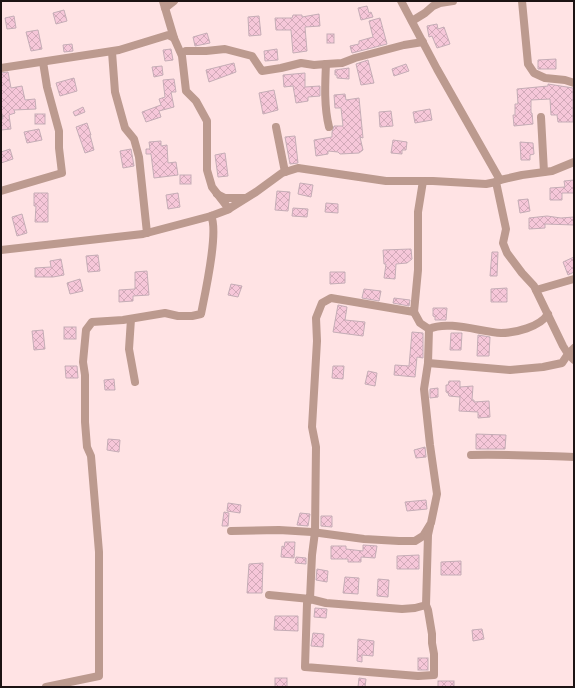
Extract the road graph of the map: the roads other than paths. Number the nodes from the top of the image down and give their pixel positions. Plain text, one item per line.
1 (174, 1) edge
2 (401, 1) edge
3 (453, 1) edge
4 (522, 1) edge
5 (164, 5) edge
6 (412, 21) junction
7 (174, 38) junction
8 (423, 42) junction
9 (186, 51) dead end
10 (112, 52) junction
11 (43, 62) junction
12 (326, 64) junction
13 (1, 68) edge
14 (574, 83) edge
15 (541, 117) dead end
16 (276, 127) dead end
17 (329, 127) dead end
18 (574, 162) edge
19 (285, 172) junction
20 (544, 172) junction
21 (423, 181) junction
22 (498, 181) junction
23 (1, 191) edge
24 (216, 194) junction
25 (246, 198) junction
26 (229, 209) junction
27 (212, 216) junction
28 (147, 233) junction
29 (1, 250) edge
30 (574, 280) edge
31 (536, 290) junction
32 (414, 312) junction
33 (548, 314) junction
34 (131, 319) junction
35 (429, 329) junction
36 (571, 351) edge
37 (574, 360) edge
38 (428, 363) junction
39 (135, 382) dead end
40 (471, 455) dead end
41 (574, 456) edge
42 (430, 526) junction
43 (231, 531) dead end
44 (315, 532) junction
45 (269, 595) dead end
46 (310, 599) junction
47 (426, 605) junction
48 (46, 687) edge

1 - 5 street
2 - 6 street
3 - 6 street
4 - 14 street
5 - 7 street
6 - 8 street
7 - 10 street
7 - 24 street
8 - 12 street
8 - 22 street
9 - 12 street
10 - 11 street
10 - 28 street
11 - 13 street
11 - 23 street
12 - 17 street
15 - 20 street
16 - 19 street
18 - 20 street
19 - 21 street
19 - 25 street
20 - 22 street
21 - 22 street
21 - 32 street
22 - 31 street
24 - 25 street
24 - 26 street
25 - 26 street
26 - 27 street
27 - 28 street
27 - 34 street
28 - 29 street
30 - 31 street
31 - 33 street
32 - 35 street
32 - 44 street
33 - 35 street
33 - 36 street
34 - 39 street
34 - 48 street
35 - 38 street
36 - 37 street
36 - 38 street
38 - 42 street
40 - 41 street
42 - 44 street
42 - 47 street
43 - 44 street
44 - 46 street
45 - 46 street
46 - 47 street
46 - 47 street

